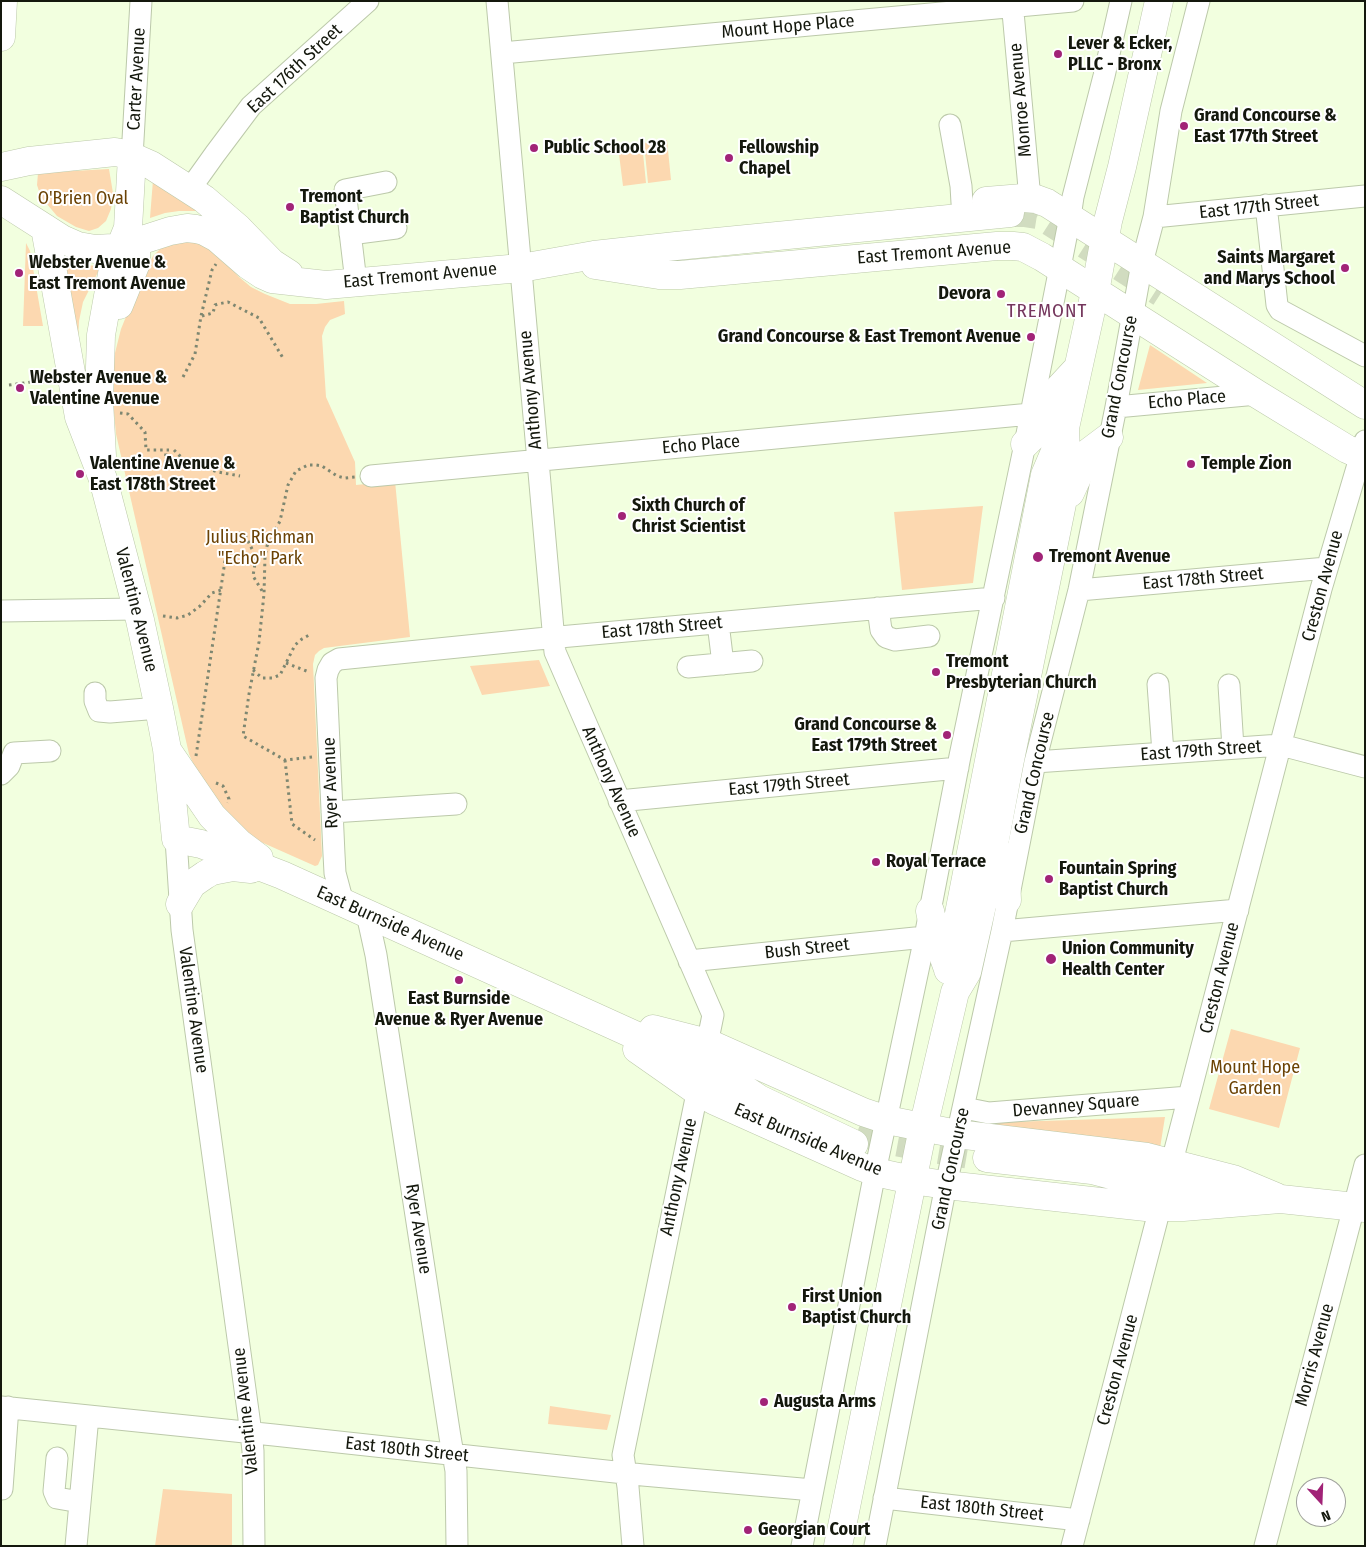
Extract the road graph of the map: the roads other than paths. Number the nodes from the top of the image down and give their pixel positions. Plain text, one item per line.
1 (141, 1) edge
2 (368, 1) edge
3 (497, 1) edge
4 (1073, 1) edge
5 (1121, 1) edge
6 (1159, 1) edge
7 (1199, 1) edge
8 (1012, 4) edge
9 (502, 53) junction
10 (950, 125) dead end
11 (132, 157) junction
12 (1, 167) edge
13 (386, 182) dead end
14 (190, 189) junction
15 (1365, 196) edge
16 (1, 200) edge
17 (962, 203) junction
18 (1266, 205) junction
19 (1017, 214) junction
20 (1070, 217) junction
21 (1154, 217) junction
22 (45, 228) junction
23 (396, 228) dead end
24 (350, 234) junction
25 (1106, 240) junction
26 (129, 244) junction
27 (600, 260) junction
28 (1142, 263) junction
29 (529, 267) junction
30 (1060, 269) junction
31 (303, 282) junction
32 (356, 282) junction
33 (1095, 292) junction
34 (1151, 306) junction
35 (1365, 356) edge
36 (1077, 369) junction
37 (1257, 394) junction
38 (1116, 406) junction
39 (1365, 406) edge
40 (1031, 414) junction
41 (1365, 427) edge
42 (1065, 428) junction
43 (1109, 437) junction
44 (1025, 444) junction
45 (1364, 447) edge
46 (537, 460) junction
47 (361, 476) road end
48 (103, 479) junction
49 (1059, 518) junction
50 (1327, 568) junction
51 (1079, 590) junction
52 (994, 598) junction
53 (878, 608) junction
54 (137, 609) junction
55 (1, 611) edge
56 (718, 623) junction
57 (929, 636) dead end
58 (553, 637) junction
59 (752, 661) dead end
60 (332, 663) joint
61 (722, 664) junction
62 (688, 667) dead end
63 (1158, 684) dead end
64 (1229, 685) dead end
65 (94, 693) dead end
66 (159, 708) junction
67 (1281, 745) junction
68 (1233, 748) junction
69 (166, 749) junction
70 (50, 751) dead end
71 (1163, 753) junction
72 (1035, 762) junction
73 (1365, 767) edge
74 (958, 768) junction
75 (1, 774) edge
76 (619, 801) junction
77 (456, 804) dead end
78 (332, 812) junction
79 (176, 839) junction
80 (994, 843) junction
81 (282, 875) junction
82 (1008, 900) junction
83 (180, 904) junction
84 (355, 909) junction
85 (1238, 910) junction
86 (930, 911) junction
87 (1002, 931) junction
88 (925, 938) junction
89 (689, 961) junction
90 (952, 981) junction
91 (601, 1019) junction
92 (708, 1069) junction
93 (1189, 1097) junction
94 (964, 1108) junction
95 (887, 1120) junction
96 (923, 1128) junction
97 (957, 1134) junction
98 (856, 1137) tunnel mouth
99 (1365, 1164) edge
100 (984, 1165) tunnel mouth
101 (875, 1172) junction
102 (912, 1180) junction
103 (946, 1185) junction
104 (1166, 1185) junction
105 (1280, 1199) junction
106 (1359, 1207) edge
107 (5, 1407) edge
108 (88, 1416) junction
109 (251, 1433) junction
110 (453, 1455) junction
111 (56, 1458) dead end
112 (626, 1473) junction
113 (2, 1489) edge
114 (813, 1490) junction
115 (884, 1498) junction
116 (80, 1502) junction
117 (1079, 1520) junction
118 (76, 1546) edge
119 (254, 1546) edge
120 (457, 1546) edge
121 (633, 1546) edge
122 (802, 1546) edge
123 (838, 1546) edge
124 (874, 1546) edge
125 (1072, 1546) edge
126 (1265, 1546) edge

1 - 11 street, Carter Avenue
2 - 14 street, East 176th Street
3 - 9 street, Anthony Avenue
4 - 8 street, Mount Hope Place
5 - 20 street
6 - 25 main road, Grand Concourse
7 - 21 street, Grand Concourse
8 - 9 street, Mount Hope Place
8 - 19 street, Monroe Avenue
9 - 29 street, Anthony Avenue
10 - 17 street
11 - 12 main road, East Tremont Avenue
11 - 14 main road, East Tremont Avenue
11 - 26 main road, Valentine Avenue
13 - 24 street
14 - 31 main road, East Tremont Avenue
15 - 18 street, East 177th Street
16 - 22 main road, East Tremont Avenue
17 - 19 main road, East Tremont Avenue
17 - 27 main road, East Tremont Avenue
18 - 21 street, East 177th Street
18 - 35 street
19 - 20 main road, East Tremont Avenue
19 - 27 main road, East Tremont Avenue
20 - 25 main road, East Tremont Avenue
20 - 30 street
21 - 28 street, Grand Concourse
22 - 26 main road, East Tremont Avenue
22 - 48 main road, Valentine Avenue
23 - 24 street
24 - 32 street
25 - 28 main road, East Tremont Avenue
25 - 33 main road, Grand Concourse
26 - 31 main road, East Tremont Avenue
26 - 48 main road, Valentine Avenue
27 - 29 main road, East Tremont Avenue
27 - 30 main road, East Tremont Avenue
28 - 34 street, Grand Concourse
28 - 39 main road, East Tremont Avenue
29 - 32 main road, East Tremont Avenue
29 - 46 street, Anthony Avenue
30 - 33 main road, East Tremont Avenue
30 - 40 street
31 - 32 main road, East Tremont Avenue
33 - 34 main road, East Tremont Avenue
33 - 36 main road, Grand Concourse
34 - 37 main road, East Tremont Avenue
34 - 38 street, Grand Concourse
34 - 41 main road, East Tremont Avenue
34 - 45 main road, East Tremont Avenue
36 - 42 main road, Grand Concourse
36 - 44 main road
37 - 38 street, Echo Place
37 - 45 main road, East Tremont Avenue
38 - 43 street, Grand Concourse
40 - 44 street
40 - 46 street, Echo Place
42 - 49 main road, Grand Concourse
42 - 90 main road, Grand Concourse
43 - 49 main road
43 - 51 street, Grand Concourse
44 - 52 street
45 - 50 street, Creston Avenue
46 - 47 street, Echo Place
46 - 58 street, Anthony Avenue
48 - 54 main road, Valentine Avenue
49 - 80 main road, Grand Concourse
50 - 51 street, East 178th Street
50 - 67 street, Creston Avenue
51 - 72 street, Grand Concourse
52 - 53 street, East 178th Street
52 - 74 street
53 - 56 street, East 178th Street
53 - 57 street
54 - 55 street
54 - 66 main road, Valentine Avenue
56 - 58 street, East 178th Street
56 - 61 street
58 - 60 street, East 178th Street
58 - 76 street, Anthony Avenue
59 - 61 street
60 - 78 street, Ryer Avenue
61 - 62 street
63 - 71 street
64 - 68 street
65 - 66 street
66 - 69 main road, Valentine Avenue
67 - 68 street, East 179th Street
67 - 73 street, East 179th Street
67 - 85 street, Creston Avenue
68 - 71 street, East 179th Street
69 - 79 main road, Valentine Avenue
69 - 81 main road
70 - 75 street
71 - 72 street, East 179th Street
72 - 82 street, Grand Concourse
74 - 76 street, East 179th Street
74 - 86 street
76 - 89 street, Anthony Avenue
77 - 78 street
78 - 84 street, Ryer Avenue
79 - 81 main road, East Burnside Avenue
79 - 83 street, Valentine Avenue
80 - 82 main road
80 - 90 main road, Grand Concourse
81 - 83 main road
81 - 84 main road, East Burnside Avenue
82 - 87 street, Grand Concourse
83 - 109 street, Valentine Avenue
84 - 91 main road, East Burnside Avenue
84 - 110 street, Ryer Avenue
85 - 87 street
85 - 93 street, Creston Avenue
86 - 88 street
86 - 90 main road
87 - 94 street, Grand Concourse
88 - 89 street, Bush Street
88 - 95 street
89 - 92 street, Anthony Avenue
90 - 96 main road, Grand Concourse
91 - 92 main road, East Burnside Avenue
91 - 92 main road, East Burnside Avenue
92 - 95 main road, East Burnside Avenue
92 - 98 main road, East Burnside Avenue
92 - 101 main road, East Burnside Avenue
92 - 112 street, Anthony Avenue
93 - 94 street, Devanney Square
93 - 104 street, Creston Avenue
94 - 97 street, Grand Concourse
95 - 96 main road, East Burnside Avenue
95 - 101 street
96 - 97 main road, East Burnside Avenue
96 - 102 main road, Grand Concourse
97 - 103 street, Grand Concourse
97 - 104 main road, East Burnside Avenue
99 - 106 street, Morris Avenue
100 - 104 main road, East Burnside Avenue
101 - 102 main road, East Burnside Avenue
101 - 114 street
102 - 103 main road, East Burnside Avenue
102 - 123 main road, Grand Concourse
103 - 104 main road, East Burnside Avenue
103 - 115 street, Grand Concourse
104 - 105 main road, East Burnside Avenue
104 - 105 main road, East Burnside Avenue
104 - 117 street, Creston Avenue
105 - 106 main road, East Burnside Avenue
106 - 126 street, Morris Avenue
107 - 108 street, East 180th Street
107 - 113 street
108 - 109 street, East 180th Street
108 - 116 street
109 - 110 street, East 180th Street
109 - 119 street, Valentine Avenue
110 - 112 street, East 180th Street
110 - 120 street, Ryer Avenue
111 - 116 street
112 - 114 street, East 180th Street
112 - 121 street, Anthony Avenue
114 - 122 street
115 - 117 street, East 180th Street
115 - 124 street, Grand Concourse
116 - 118 street
117 - 125 street, Creston Avenue

